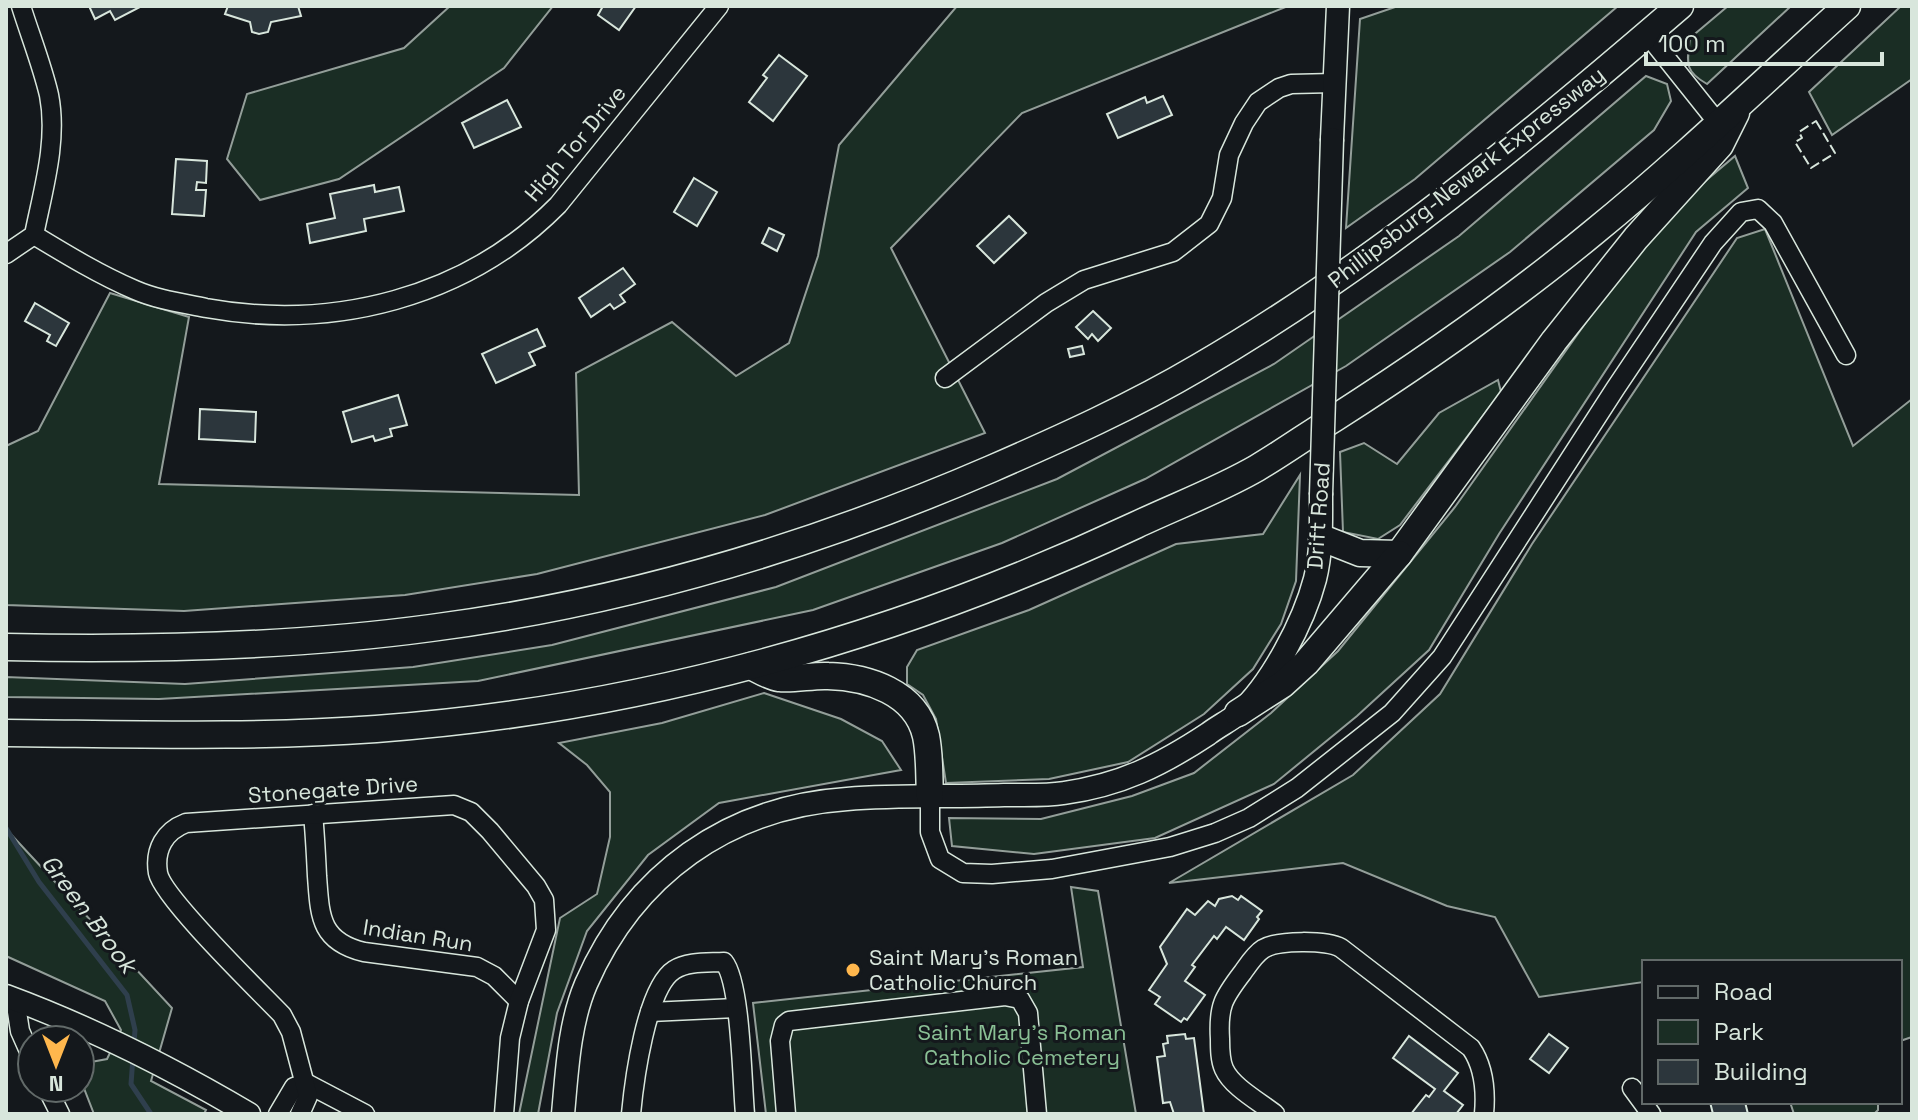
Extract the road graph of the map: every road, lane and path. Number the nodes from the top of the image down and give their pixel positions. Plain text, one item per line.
1 (21, 6) edge
2 (719, 6) edge
3 (1338, 6) edge
4 (1680, 6) edge
5 (1847, 6) edge
6 (1647, 34) junction
7 (1334, 83) junction
8 (1741, 103) junction
9 (1718, 123) junction
10 (34, 235) junction
11 (6, 254) edge
12 (1846, 355) dead end
13 (945, 378) dead end
14 (1322, 538) junction
15 (1399, 554) junction
16 (6, 647) edge
17 (751, 666) junction
18 (1238, 713) junction
19 (6, 733) edge
20 (930, 797) junction
21 (313, 814) junction
22 (10, 997) edge
23 (519, 1001) junction
24 (736, 1008) junction
25 (650, 1012) junction
26 (19, 1024) edge
27 (306, 1083) junction
28 (1632, 1088) dead end
29 (1642, 1102) edge
30 (249, 1114) edge
31 (278, 1114) edge
32 (300, 1114) edge
33 (365, 1114) edge
34 (504, 1114) edge
35 (563, 1114) edge
36 (631, 1114) edge
37 (745, 1114) edge
38 (786, 1114) edge
39 (1037, 1114) edge
40 (1275, 1114) edge
41 (1484, 1114) edge

1 - 10 street
2 - 10 street, High Tor Drive
3 - 7 main road, Drift Road
4 - 6 highway, Phillipsburg-Newark Expressway
5 - 8 highway
6 - 9 street
6 - 16 highway, Phillipsburg-Newark Expressway
7 - 13 street
7 - 14 main road, Drift Road, bridge
8 - 9 highway
8 - 15 highway
9 - 17 highway
10 - 11 street
12 - 20 street
14 - 15 highway
14 - 18 main road, Drift Road
15 - 18 highway
17 - 19 highway
17 - 20 highway
18 - 20 main road, Drift Road
20 - 35 main road, Drift Road
21 - 23 street, Indian Run
21 - 23 street, Stonegate Drive
21 - 27 street, Stonegate Drive
22 - 26 street
22 - 30 main road
23 - 34 street, Stonegate Drive
24 - 25 street
24 - 25 street
24 - 37 street
25 - 36 street
27 - 31 street
27 - 32 street, Stonegate Drive
27 - 33 street
28 - 29 street
38 - 39 street
40 - 41 street

